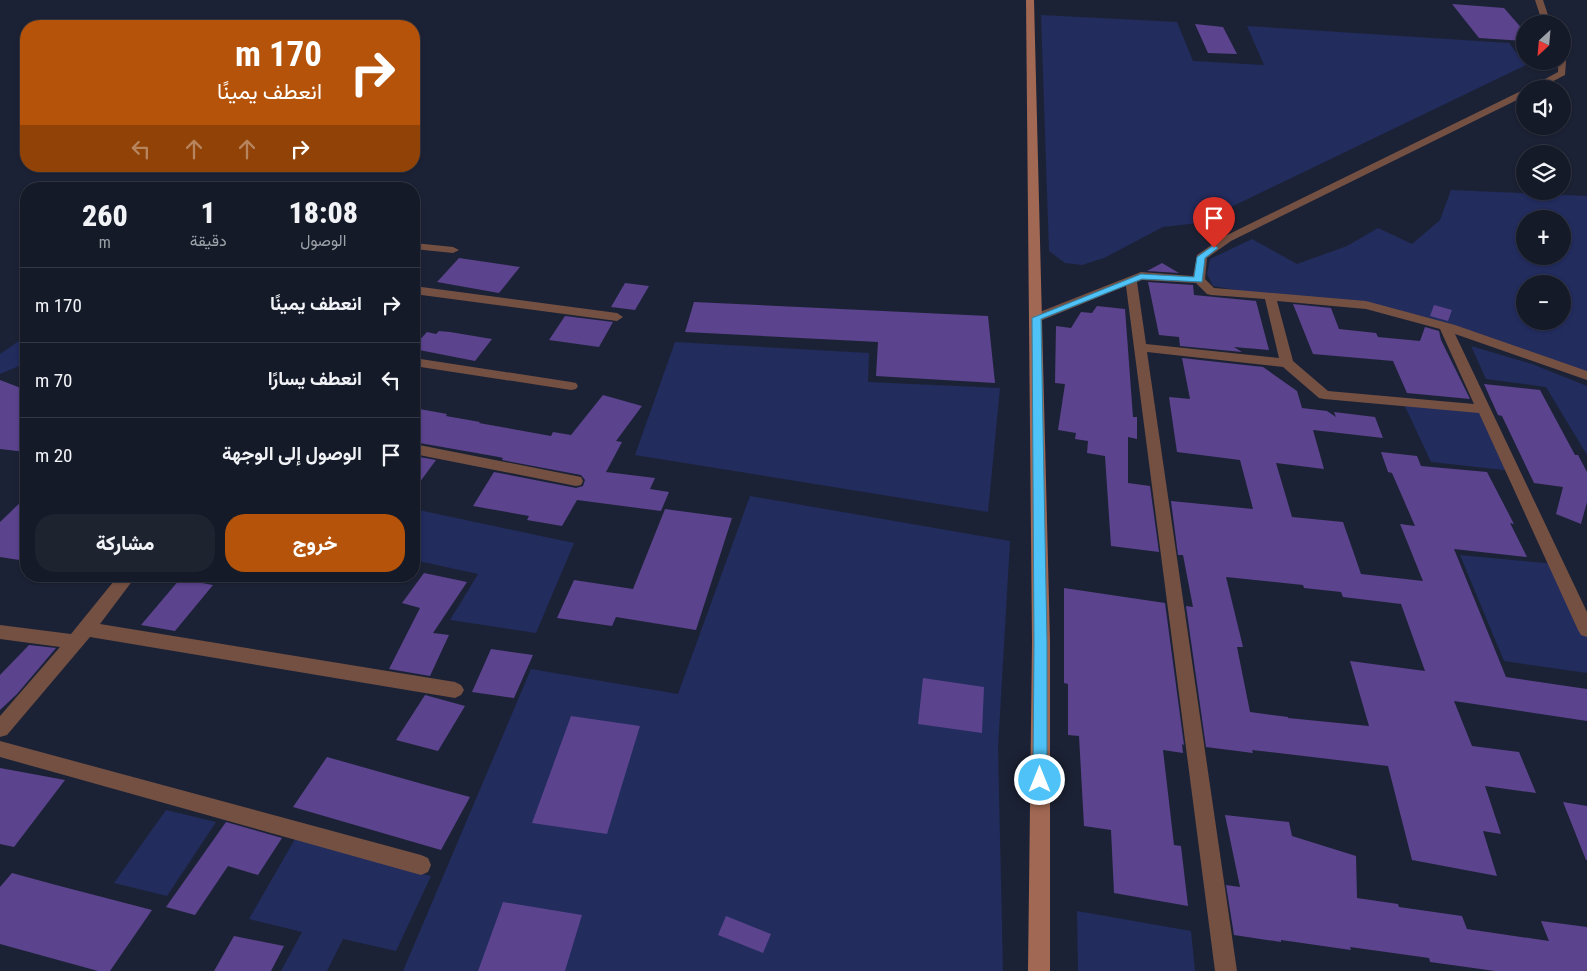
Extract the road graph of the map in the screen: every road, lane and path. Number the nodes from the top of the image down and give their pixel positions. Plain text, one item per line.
1 (1030, 0) edge
2 (1539, 0) edge
3 (1544, 15) edge
4 (1562, 70) edge
5 (1548, 80) edge
6 (1516, 96) edge
7 (420, 247) edge
8 (453, 250) dead end
9 (1131, 280) junction
10 (1199, 280) junction
11 (420, 291) edge
12 (1270, 296) junction
13 (617, 317) dead end
14 (1036, 318) junction
15 (1446, 328) junction
16 (1140, 347) junction
17 (420, 363) edge
18 (1287, 363) junction
19 (1587, 376) edge
20 (571, 386) dead end
21 (1484, 409) junction
22 (420, 450) edge
23 (576, 481) dead end
24 (123, 582) edge
25 (86, 629) junction
26 (1587, 630) edge
27 (0, 632) edge
28 (74, 642) junction
29 (456, 690) dead end
30 (0, 729) edge
31 (0, 749) edge
32 (420, 865) dead end
33 (1039, 971) edge
34 (1226, 971) edge

1 - 14 street
2 - 3 street
4 - 5 street
6 - 10 street
7 - 8 street
9 - 10 street
9 - 14 street
9 - 16 street
10 - 12 street
11 - 13 street
12 - 15 street
12 - 18 street
14 - 33 street
15 - 19 street
15 - 21 street
16 - 18 street
16 - 34 street
17 - 20 street
18 - 21 street
21 - 26 street
22 - 23 street
24 - 25 street
25 - 28 street
25 - 29 street
27 - 28 street
28 - 30 street
31 - 32 street

